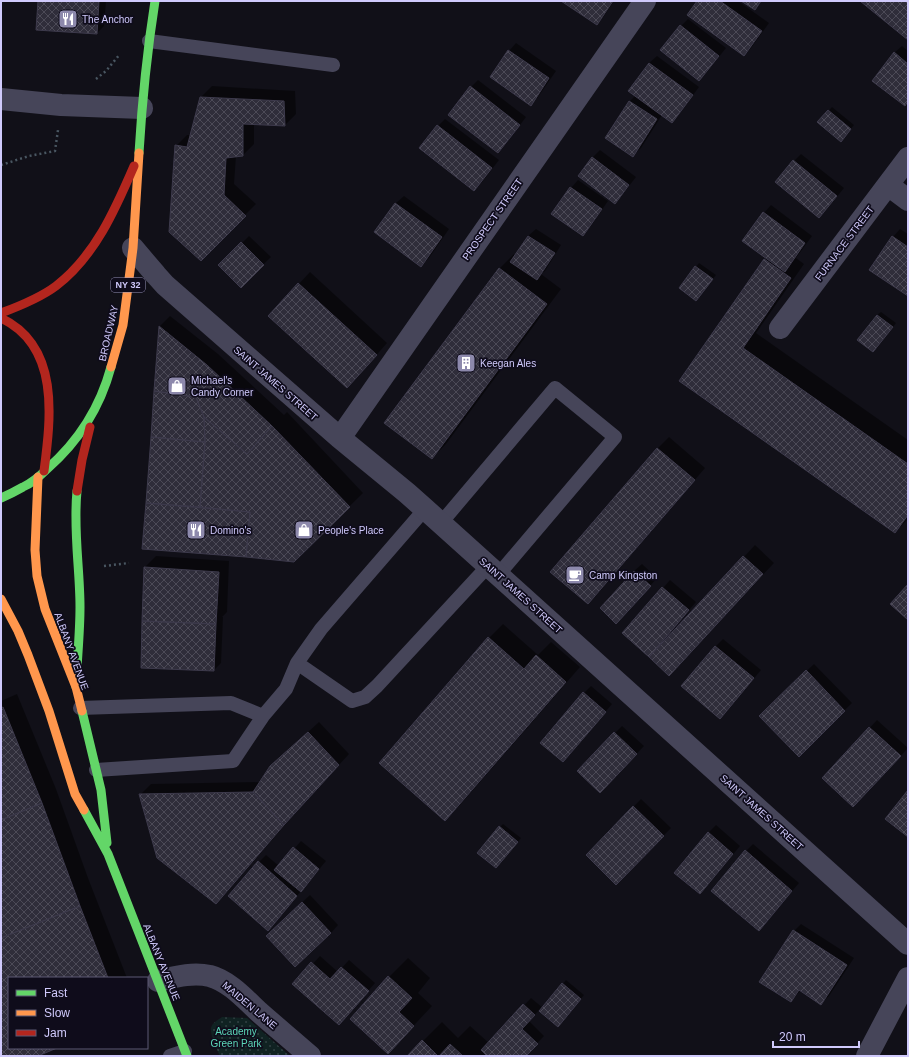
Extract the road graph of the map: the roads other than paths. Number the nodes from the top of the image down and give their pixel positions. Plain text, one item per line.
1 (154, 1) edge
2 (645, 1) edge
3 (149, 41) junction
4 (333, 65) dead end
5 (1, 99) edge
6 (142, 108) junction
7 (139, 154) junction
8 (908, 158) edge
9 (888, 186) junction
10 (908, 200) edge
11 (133, 248) junction
12 (1, 314) edge
13 (1, 318) edge
14 (780, 328) dead end
15 (94, 411) junction
16 (340, 438) junction
17 (41, 474) junction
18 (1, 498) edge
19 (425, 509) junction
20 (441, 523) junction
21 (493, 570) junction
22 (1, 599) edge
23 (297, 663) junction
24 (76, 687) junction
25 (80, 708) junction
26 (263, 716) junction
27 (96, 770) junction
28 (108, 854) junction
29 (908, 944) edge
30 (908, 978) edge
31 (158, 981) junction
32 (186, 1054) edge
33 (170, 1056) edge
34 (310, 1056) edge
35 (867, 1056) edge

1 - 3 main road, BROADWAY / NY 32
2 - 16 street, PROSPECT STREET
3 - 4 lane
3 - 6 main road, BROADWAY / NY 32
5 - 6 street
6 - 7 main road, BROADWAY / NY 32
7 - 11 main road, BROADWAY / NY 32
7 - 12 main road, BROADWAY / NY 32
8 - 9 street, FURNACE STREET
9 - 10 street
9 - 14 street, FURNACE STREET
11 - 15 main road, BROADWAY / NY 32
11 - 16 street, SAINT JAMES STREET
13 - 17 main road, ALBANY AVENUE
15 - 17 main road, BROADWAY / NY 32
15 - 24 main road
16 - 19 street, SAINT JAMES STREET
17 - 18 main road, NY 32
17 - 24 main road, ALBANY AVENUE
19 - 20 street, SAINT JAMES STREET
19 - 23 lane
20 - 21 street, SAINT JAMES STREET
20 - 21 lane
21 - 23 lane
21 - 29 street, SAINT JAMES STREET
22 - 28 main road, ALBANY AVENUE
23 - 26 lane
24 - 25 main road, ALBANY AVENUE
25 - 26 lane
25 - 27 main road, ALBANY AVENUE
26 - 27 lane
27 - 28 main road, ALBANY AVENUE
28 - 31 main road, ALBANY AVENUE
30 - 35 street
31 - 32 main road, ALBANY AVENUE
31 - 34 street, MAIDEN LANE
32 - 33 lane

